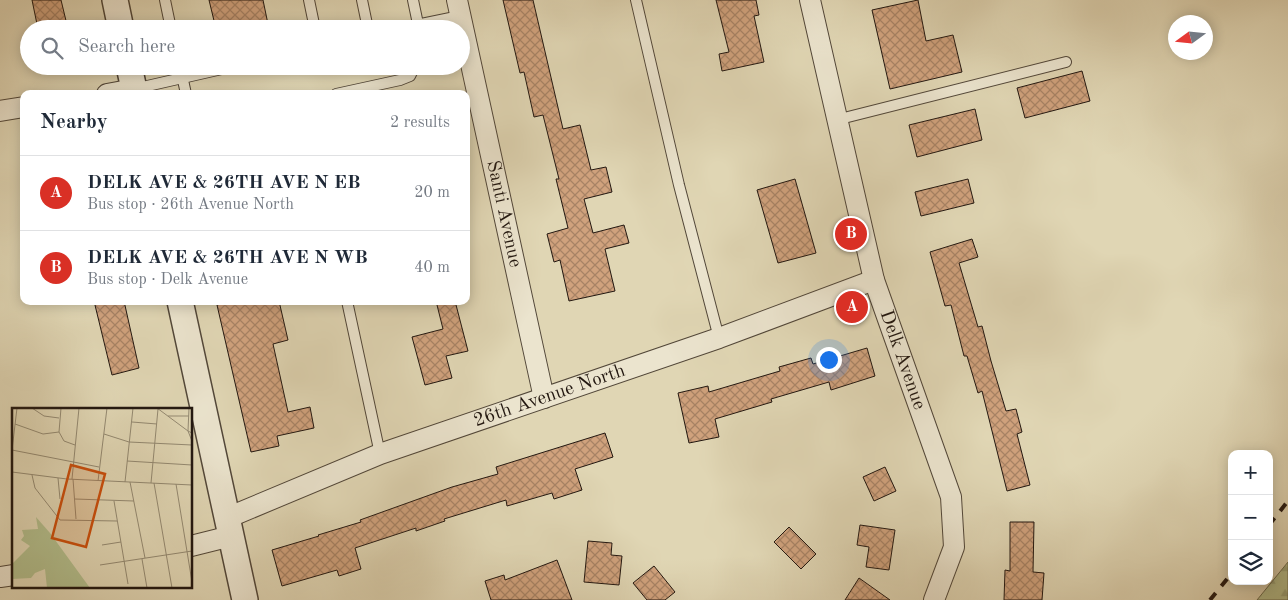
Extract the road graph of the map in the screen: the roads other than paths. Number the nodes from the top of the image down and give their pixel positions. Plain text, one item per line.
1 (114, 0) edge
2 (165, 0) edge
3 (309, 0) edge
4 (362, 0) edge
5 (413, 0) edge
6 (636, 0) edge
7 (810, 0) edge
8 (459, 8) edge
9 (119, 20) edge
10 (170, 20) edge
11 (313, 20) edge
12 (366, 20) edge
13 (417, 20) edge
14 (428, 20) edge
15 (470, 58) edge
16 (1066, 62) dead end
17 (182, 75) edge
18 (196, 75) edge
19 (410, 75) edge
20 (183, 78) junction
21 (133, 83) edge
22 (116, 90) edge
23 (185, 90) edge
24 (352, 90) edge
25 (20, 108) edge
26 (0, 111) edge
27 (836, 120) junction
28 (874, 280) junction
29 (181, 305) edge
30 (348, 305) edge
31 (720, 338) junction
32 (544, 398) junction
33 (380, 454) junction
34 (229, 526) junction
35 (192, 545) edge
36 (246, 600) edge
37 (934, 600) edge

1 - 9 street
2 - 10 lane
3 - 11 lane
4 - 12 lane
5 - 13 lane
6 - 31 lane
7 - 27 street, Delk Avenue
8 - 14 lane
15 - 32 street, Santi Avenue
16 - 27 lane
17 - 20 lane
18 - 20 lane
19 - 24 lane
20 - 21 lane
20 - 23 lane
21 - 22 street
25 - 26 street
27 - 28 street, Delk Avenue
28 - 31 street, 26th Avenue North
28 - 37 street, Delk Avenue
29 - 34 street
30 - 33 lane
31 - 32 street, 26th Avenue North
32 - 33 street, 26th Avenue North
33 - 34 street, 26th Avenue North
34 - 35 street, 26th Avenue North
34 - 36 street

